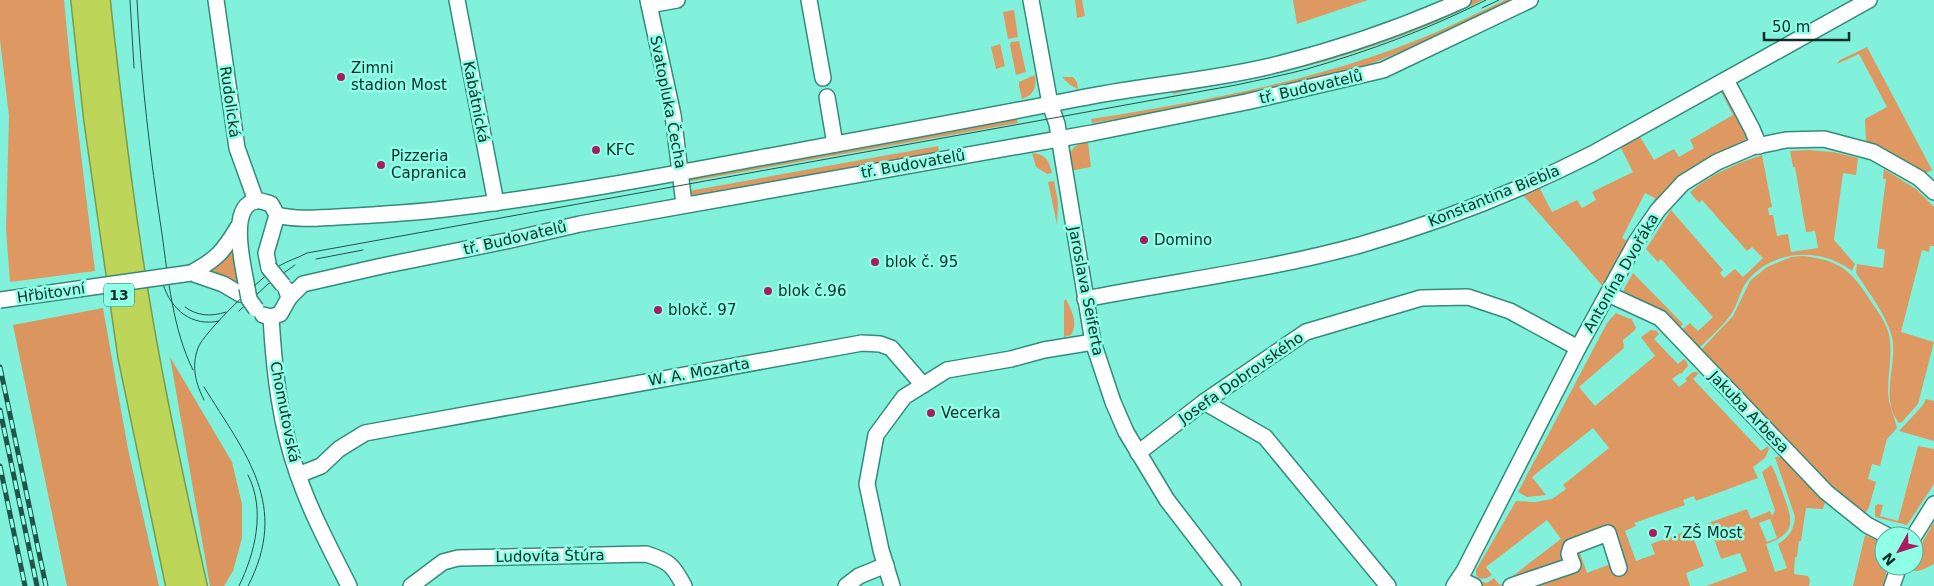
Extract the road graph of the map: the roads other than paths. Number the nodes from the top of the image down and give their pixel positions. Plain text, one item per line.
1 (82, 0) edge
2 (99, 0) edge
3 (216, 0) edge
4 (457, 0) edge
5 (677, 0) edge
6 (809, 0) edge
7 (1032, 0) edge
8 (1463, 0) edge
9 (1530, 0) edge
10 (1869, 0) edge
11 (649, 2) edge
12 (823, 78) dead end
13 (1726, 80) junction
14 (827, 97) dead end
15 (1050, 104) junction
16 (1059, 138) junction
17 (835, 144) junction
18 (1759, 146) junction
19 (682, 172) junction
20 (1934, 192) edge
21 (256, 201) junction
22 (496, 203) junction
23 (684, 204) junction
24 (277, 215) junction
25 (238, 227) junction
26 (191, 273) junction
27 (286, 291) junction
28 (1608, 294) junction
29 (248, 297) junction
30 (0, 300) edge
31 (1085, 300) junction
32 (271, 317) junction
33 (1093, 342) junction
34 (1578, 348) junction
35 (923, 385) junction
36 (1204, 402) junction
37 (1138, 454) junction
38 (298, 475) junction
39 (1934, 504) edge
40 (1920, 526) edge
41 (1874, 529) edge
42 (886, 566) junction
43 (1619, 568) dead end
44 (1456, 582) edge
45 (177, 586) edge
46 (196, 586) edge
47 (348, 586) edge
48 (411, 586) edge
49 (684, 586) edge
50 (846, 586) edge
51 (892, 586) edge
52 (1233, 586) edge
53 (1388, 586) edge
54 (1474, 586) edge
55 (1511, 586) edge

1 - 45 highway, 13
2 - 46 highway, 13
3 - 21 street, Rudolická
4 - 22 street, Kabátnická
5 - 11 street
6 - 12 street
7 - 15 street, Jaroslava Seiferta
8 - 15 street, tř. Budovatelů
9 - 16 street, tř. Budovatelů
10 - 13 street, Konstantina Biebla
11 - 19 street, Svatopluka Čecha
13 - 18 street
13 - 31 street, Konstantina Biebla
14 - 17 street
15 - 16 street, Jaroslava Seiferta
15 - 17 street, tř. Budovatelů
16 - 23 street, tř. Budovatelů
16 - 31 street, Jaroslava Seiferta
17 - 19 street, tř. Budovatelů
18 - 20 street, Antonína Dvořáka
18 - 28 street, Antonína Dvořáka
19 - 22 street, tř. Budovatelů
19 - 23 street, Svatopluka Čecha
21 - 24 street
21 - 25 street
22 - 24 street, tř. Budovatelů
23 - 27 street, tř. Budovatelů
24 - 27 street, bridge
25 - 26 street
25 - 29 street
26 - 29 street
26 - 30 street, Hřbitovní, bridge
27 - 32 street
28 - 34 street, Antonína Dvořáka
28 - 41 street, Jakuba Arbesa
29 - 32 street
31 - 33 street, Jaroslava Seiferta
32 - 38 street, Chomutovská
33 - 35 street
33 - 37 street, Jaroslava Seiferta
34 - 36 street, Josefa Dobrovského
34 - 44 street, Antonína Dvořáka
35 - 38 street, W. A. Mozarta
35 - 42 street
36 - 37 street, Josefa Dobrovského
36 - 53 street
37 - 52 street, Jaroslava Seiferta
38 - 47 street, Chomutovská
39 - 40 street
42 - 50 street
42 - 51 street
43 - 55 street
44 - 54 street
48 - 49 street, Ludovíta Štúra

